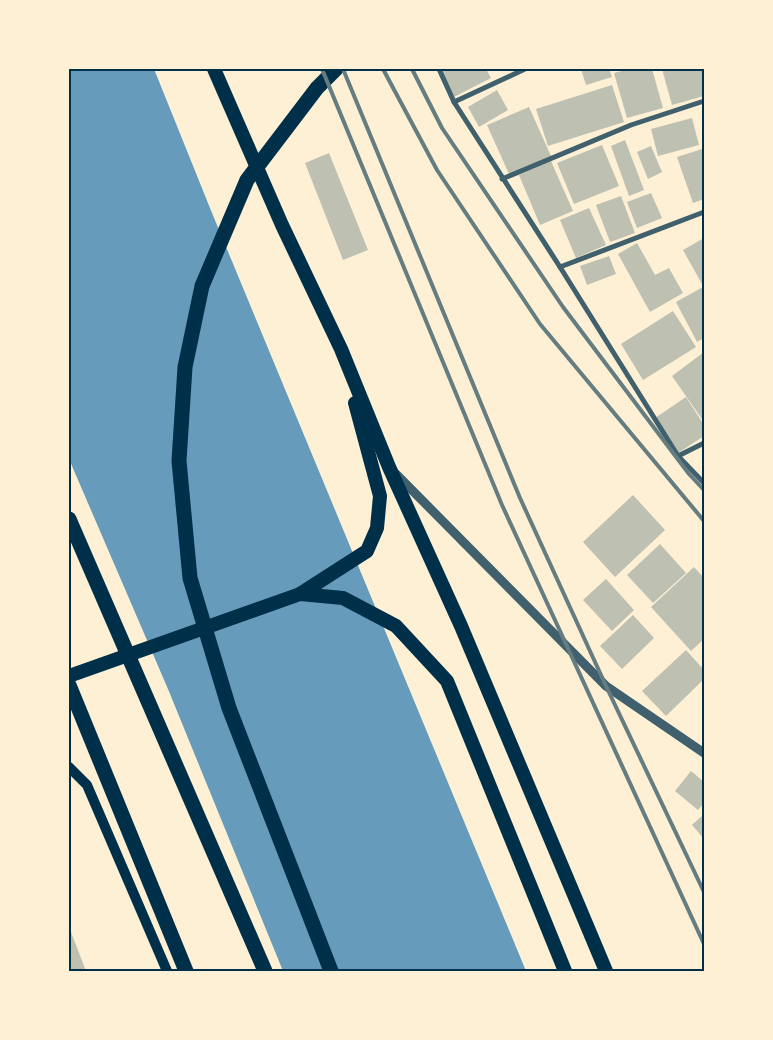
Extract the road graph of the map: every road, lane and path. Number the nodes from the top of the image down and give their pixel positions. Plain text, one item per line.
1 (214, 69) edge
2 (336, 69) edge
3 (439, 69) edge
4 (525, 69) edge
5 (704, 101) edge
6 (454, 102) junction
7 (502, 179) junction
8 (704, 212) edge
9 (560, 267) junction
10 (341, 349) junction
11 (704, 444) edge
12 (678, 456) junction
13 (389, 466) junction
14 (704, 483) edge
15 (69, 519) edge
16 (300, 594) junction
17 (128, 655) junction
18 (70, 678) edge
19 (704, 753) edge
20 (69, 767) edge
21 (167, 971) edge
22 (186, 971) edge
23 (265, 971) edge
24 (331, 971) edge
25 (565, 971) edge
26 (606, 971) edge

1 - 10 highway
2 - 24 highway
3 - 6 street
4 - 6 street
5 - 7 street
6 - 7 street
7 - 9 street
8 - 9 street
9 - 12 street
10 - 13 highway
10 - 16 highway
11 - 12 street
12 - 14 street
13 - 19 street
13 - 26 highway
15 - 17 highway
16 - 17 highway
16 - 25 highway
17 - 18 highway
17 - 23 highway
18 - 22 highway
20 - 21 main road

